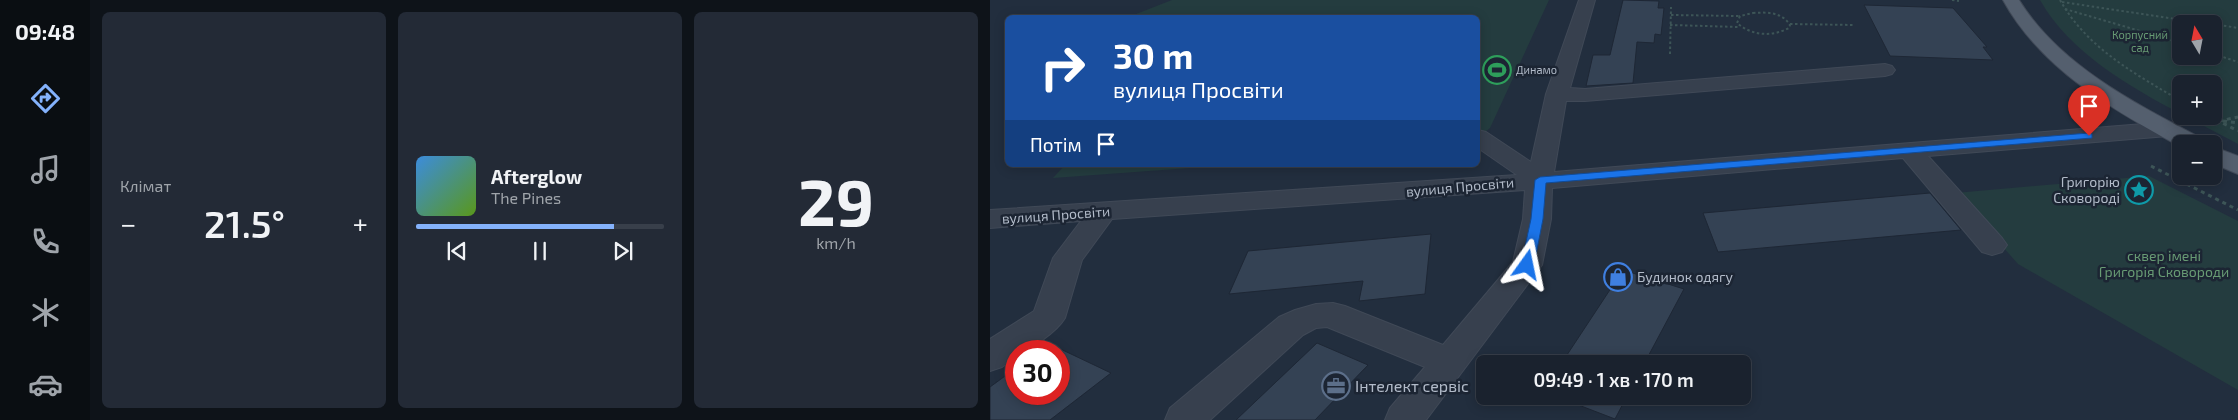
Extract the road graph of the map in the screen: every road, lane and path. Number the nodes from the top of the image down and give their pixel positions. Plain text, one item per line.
1 (1587, 0) edge
2 (1952, 0) edge
3 (2011, 0) edge
4 (1959, 1) edge
5 (2061, 1) edge
6 (1671, 7) dead end
7 (2064, 8) junction
8 (1671, 15) junction
9 (1740, 16) junction
10 (2172, 18) edge
11 (1790, 24) junction
12 (1670, 25) junction
13 (2222, 25) edge
14 (1740, 26) junction
15 (1854, 26) dead end
16 (2238, 28) edge
17 (2172, 40) edge
18 (1670, 54) dead end
19 (2222, 57) edge
20 (2238, 62) edge
21 (1885, 70) dead end
22 (1557, 94) junction
23 (2172, 95) edge
24 (2238, 117) edge
25 (2222, 120) edge
26 (2222, 121) edge
27 (2222, 123) edge
28 (2238, 123) edge
29 (2168, 129) junction
30 (2238, 131) edge
31 (2178, 135) edge
32 (1480, 138) edge
33 (1909, 150) junction
34 (2222, 158) edge
35 (2151, 166) dead end
36 (2238, 166) edge
37 (1540, 180) junction
38 (2238, 210) edge
39 (1104, 211) junction
40 (990, 219) edge
41 (1992, 245) dead end
42 (990, 357) edge
43 (1450, 363) junction
44 (1184, 420) edge
45 (1404, 420) edge

1 - 22 street
2 - 4 path
3 - 29 main road
5 - 7 path
5 - 10 path
6 - 8 path
7 - 17 path
7 - 23 path
8 - 9 path
8 - 12 path
9 - 11 path
9 - 14 path
11 - 14 path
11 - 15 path
12 - 14 path
12 - 18 path
13 - 16 path
19 - 20 path
21 - 22 street
22 - 37 street
24 - 25 path
26 - 28 path
27 - 30 path
29 - 31 main road
29 - 33 street, вулиця Просвіти
32 - 37 street
33 - 37 street, вулиця Просвіти
33 - 41 street
34 - 36 main road
35 - 38 path
37 - 39 street, вулиця Просвіти
37 - 43 street
39 - 40 street, вулиця Просвіти
39 - 42 street
43 - 44 street
43 - 45 street

